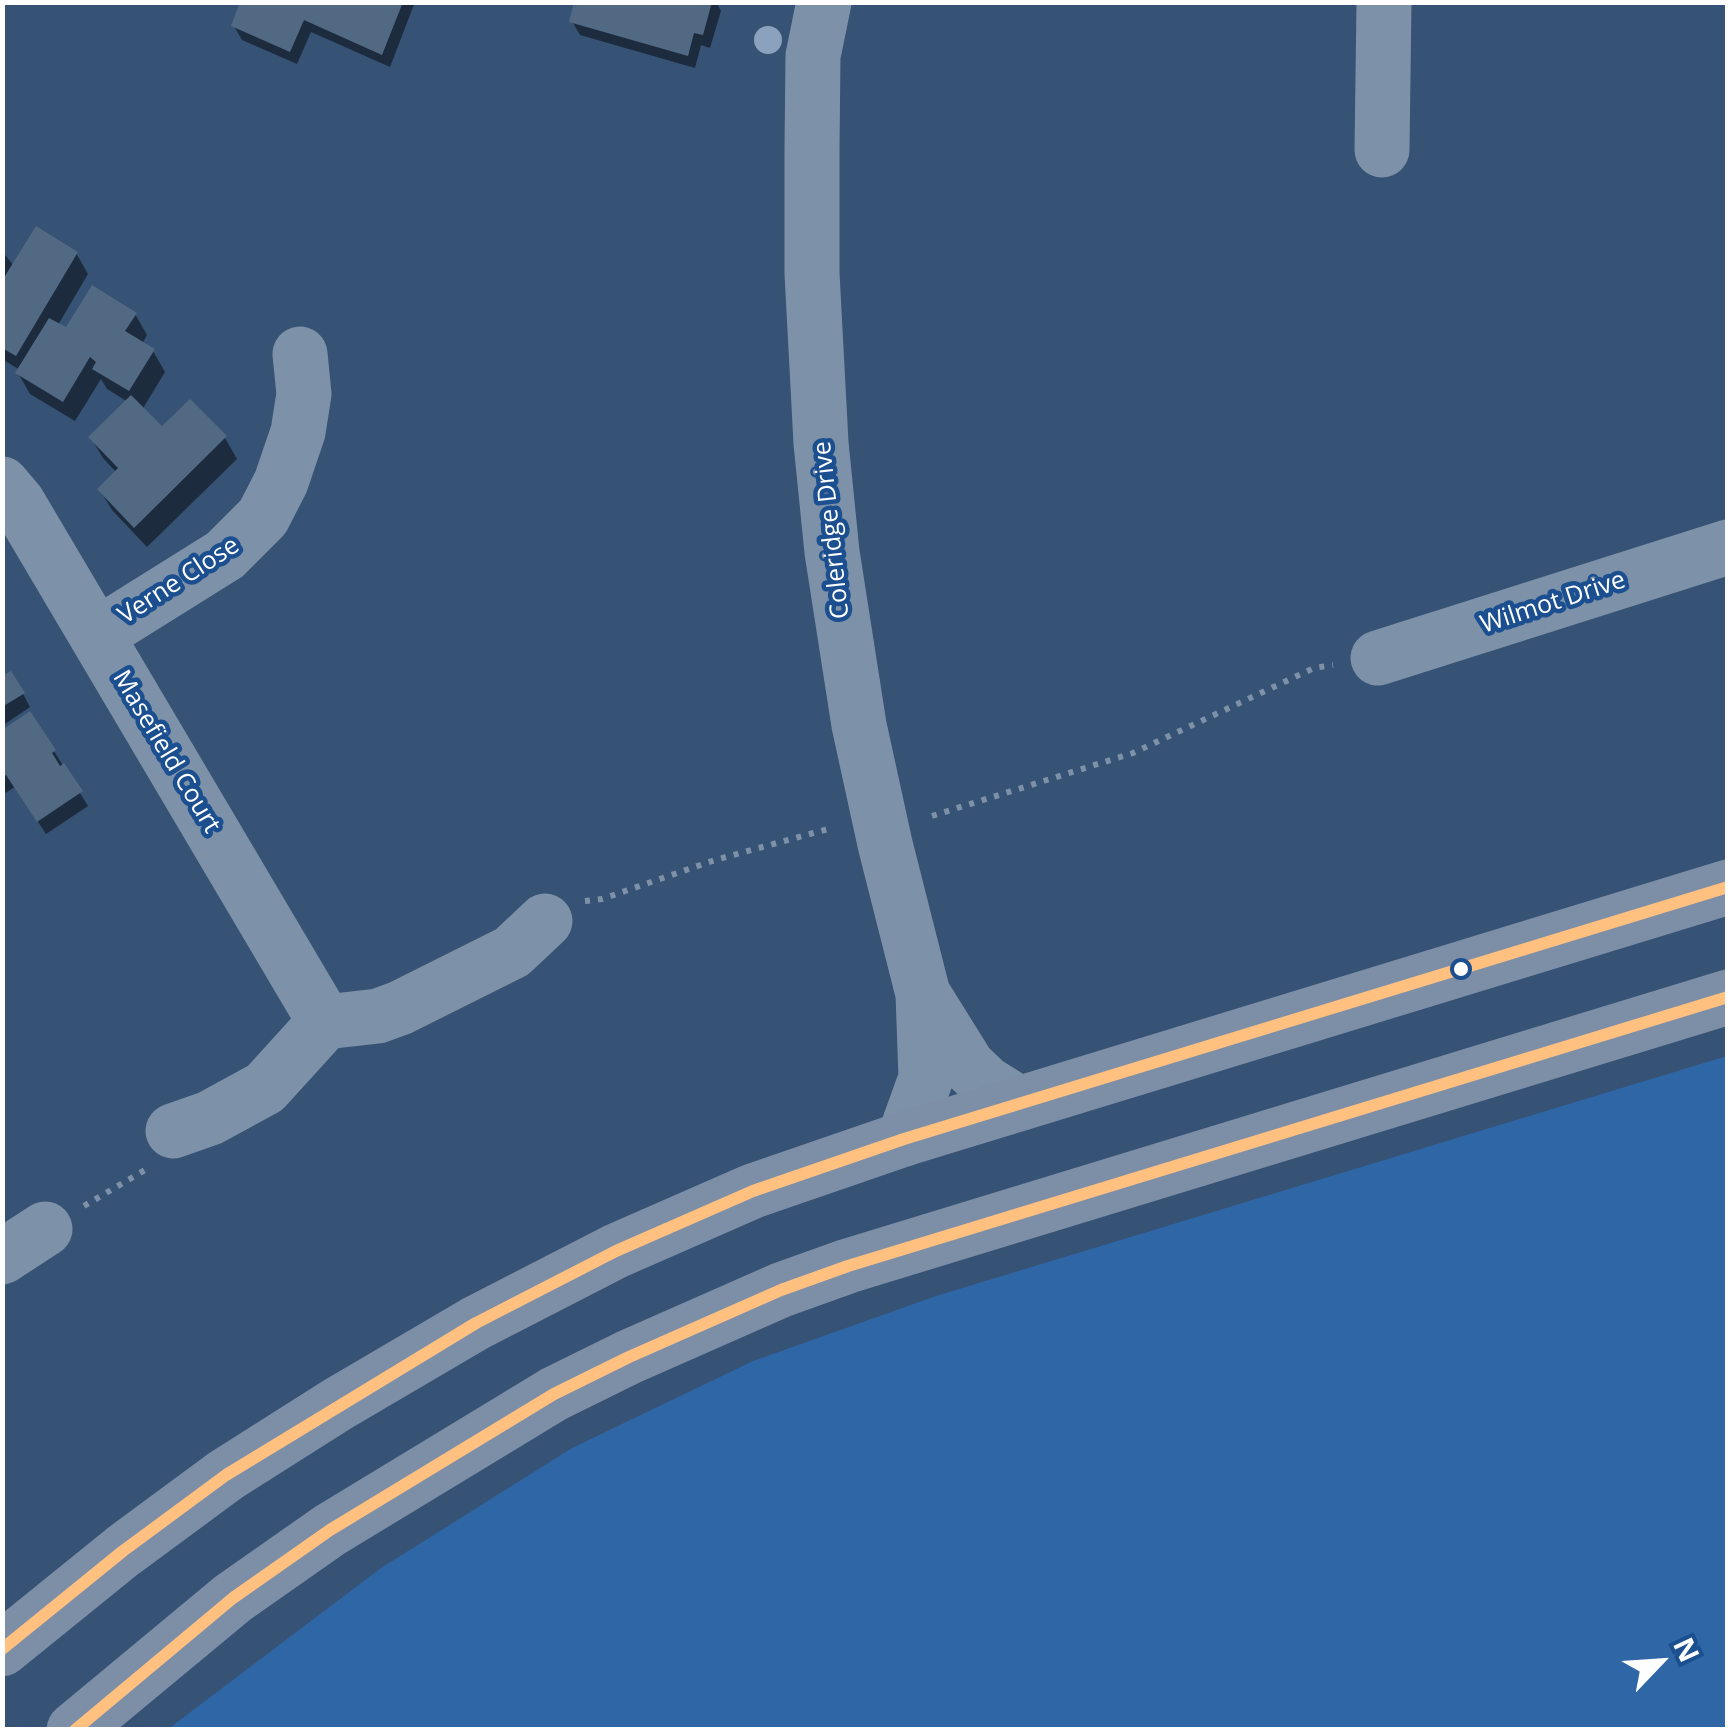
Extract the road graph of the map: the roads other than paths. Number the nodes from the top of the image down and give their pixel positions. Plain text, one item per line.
1 (800, 2) edge
2 (824, 2) edge
3 (1384, 2) edge
4 (813, 56) junction
5 (1382, 150) dead end
6 (300, 354) dead end
7 (2, 484) edge
8 (1728, 547) edge
9 (96, 635) junction
10 (1378, 658) road end
11 (1728, 886) edge
12 (545, 921) road end
13 (923, 994) junction
14 (1728, 997) edge
15 (326, 1022) junction
16 (1018, 1104) junction
17 (173, 1132) road end
18 (904, 1139) junction
19 (2, 1649) edge
20 (74, 1730) edge

1 - 4 street, Coleridge Drive
2 - 4 street, Coleridge Drive
3 - 5 street
4 - 13 street, Coleridge Drive
6 - 9 street, Verne Close
7 - 9 street, Masefield Court
8 - 10 street, Wilmot Drive
9 - 15 street, Masefield Court
11 - 16 main road
12 - 15 street
13 - 16 street, Coleridge Drive
13 - 18 street, Coleridge Drive
14 - 20 main road
15 - 17 street
16 - 18 main road
18 - 19 main road

